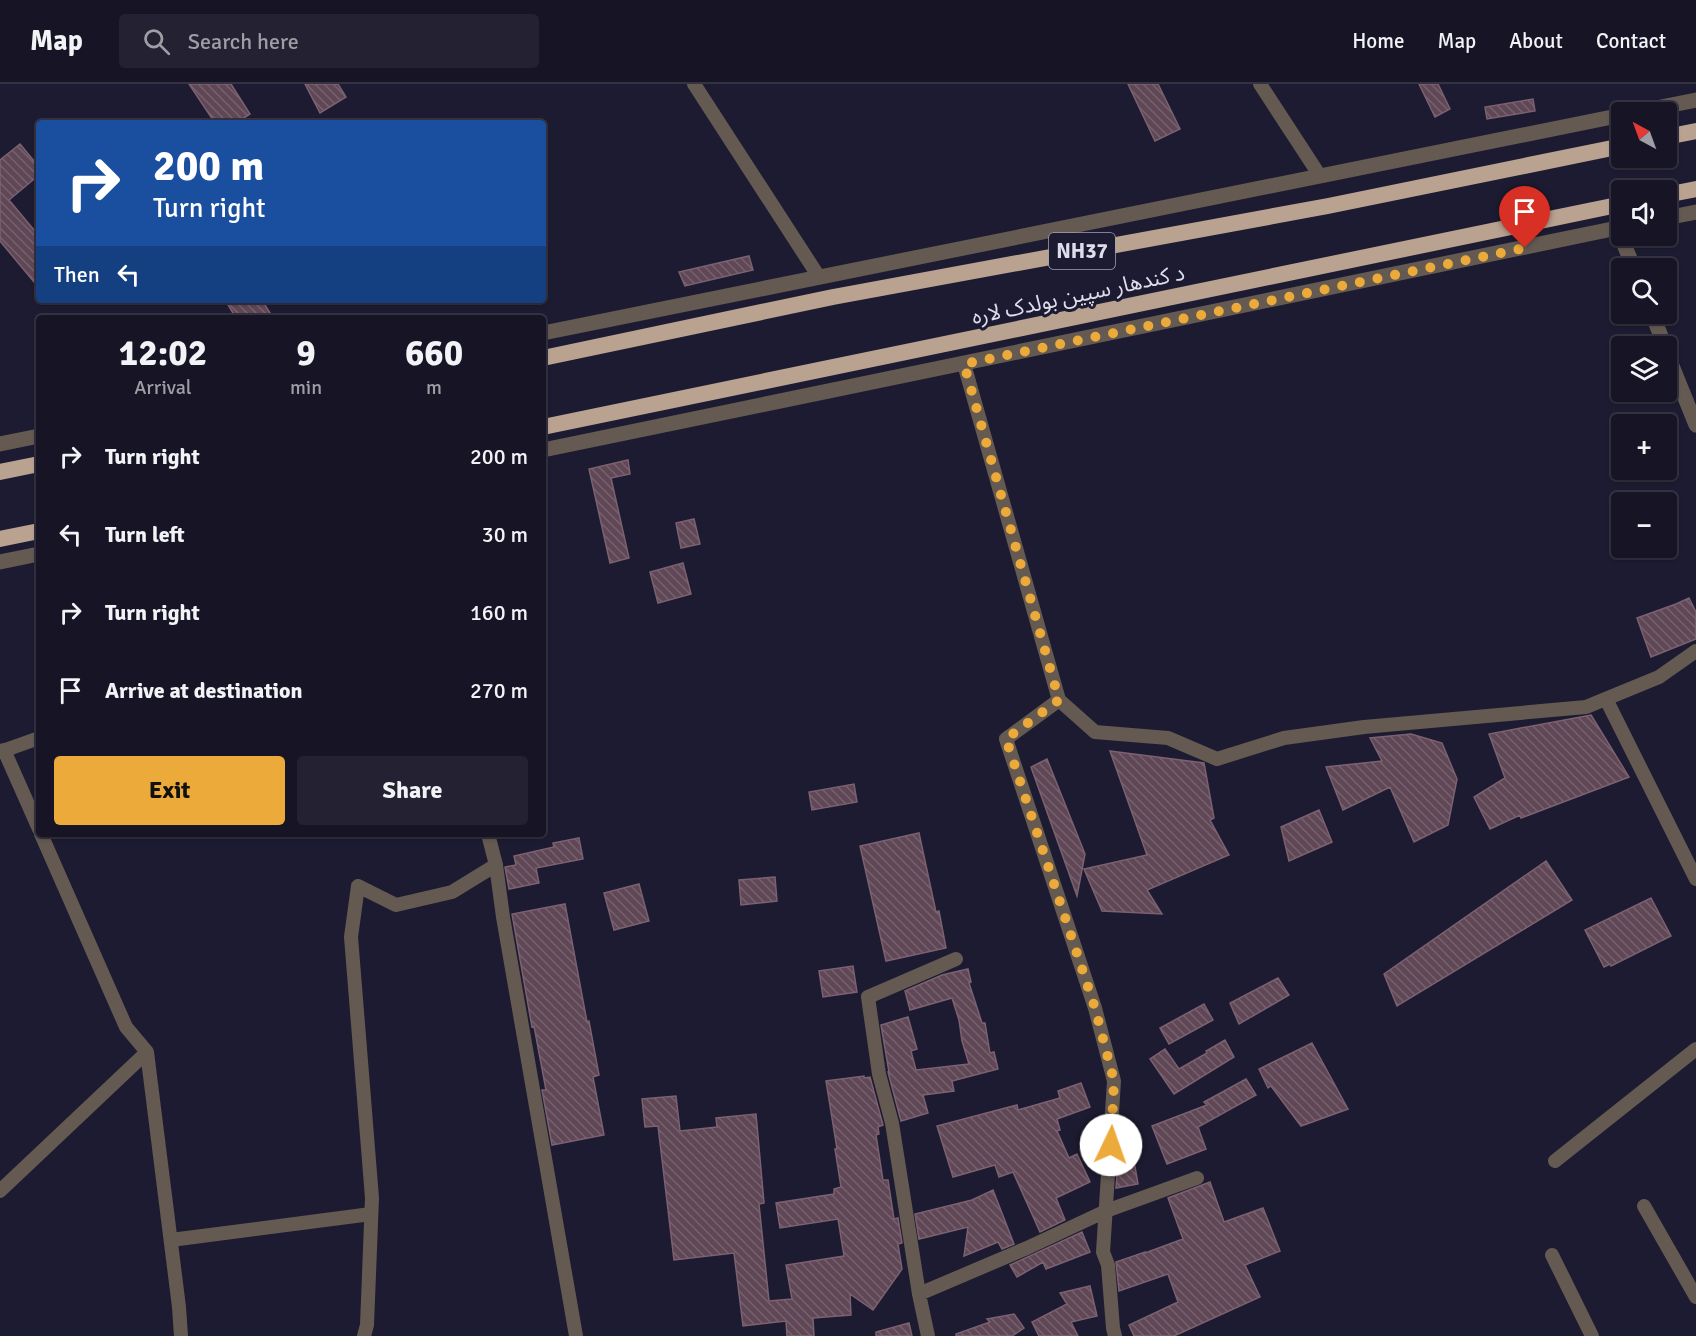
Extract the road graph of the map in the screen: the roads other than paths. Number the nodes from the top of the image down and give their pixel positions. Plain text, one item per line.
1 (694, 84) edge
2 (1260, 84) edge
3 (1696, 100) edge
4 (1677, 104) edge
5 (1611, 117) edge
6 (1696, 131) edge
7 (1677, 135) edge
8 (1611, 148) edge
9 (1320, 176) junction
10 (1696, 189) edge
11 (1677, 193) edge
12 (1611, 206) edge
13 (1696, 212) edge
14 (1677, 216) edge
15 (1611, 230) edge
16 (819, 277) junction
17 (546, 332) edge
18 (546, 357) edge
19 (964, 364) junction
20 (1677, 378) edge
21 (1696, 425) edge
22 (546, 426) edge
23 (36, 437) edge
24 (0, 444) edge
25 (546, 449) edge
26 (36, 465) edge
27 (0, 472) edge
28 (36, 532) edge
29 (0, 539) edge
30 (36, 555) edge
31 (0, 562) edge
32 (1696, 651) edge
33 (1606, 699) junction
34 (1059, 700) junction
35 (36, 739) edge
36 (2, 751) edge
37 (36, 823) edge
38 (42, 837) edge
39 (489, 837) edge
40 (496, 865) junction
41 (1696, 879) edge
42 (956, 959) dead end
43 (1696, 1049) edge
44 (147, 1053) junction
45 (1555, 1161) dead end
46 (1197, 1178) dead end
47 (0, 1191) edge
48 (1644, 1206) dead end
49 (1106, 1211) junction
50 (371, 1214) junction
51 (171, 1240) junction
52 (1552, 1255) dead end
53 (919, 1294) junction
54 (1696, 1297) edge
55 (181, 1336) edge
56 (364, 1336) edge
57 (576, 1336) edge
58 (928, 1336) edge
59 (1115, 1336) edge
60 (1592, 1336) edge

1 - 16 street
2 - 9 street
3 - 4 street
5 - 9 street
6 - 7 highway
8 - 18 highway, د کندهار سپین بولدک لاره / NH37
9 - 16 street
10 - 11 highway
12 - 22 highway, د کندهار سپین بولدک لاره
13 - 14 street
15 - 19 street
16 - 17 street
19 - 25 street
19 - 34 street
20 - 21 street
23 - 24 street
26 - 27 highway
28 - 29 highway
30 - 31 street
32 - 33 street
33 - 34 street
33 - 41 street
34 - 49 street
35 - 36 street
36 - 37 street
38 - 44 street
39 - 40 street
40 - 50 street
40 - 57 street
42 - 53 street
43 - 45 street
44 - 47 street
44 - 51 street
46 - 49 street
48 - 54 street
49 - 53 street
49 - 59 street
50 - 51 street
50 - 56 street
51 - 55 street
52 - 60 street
53 - 58 street

